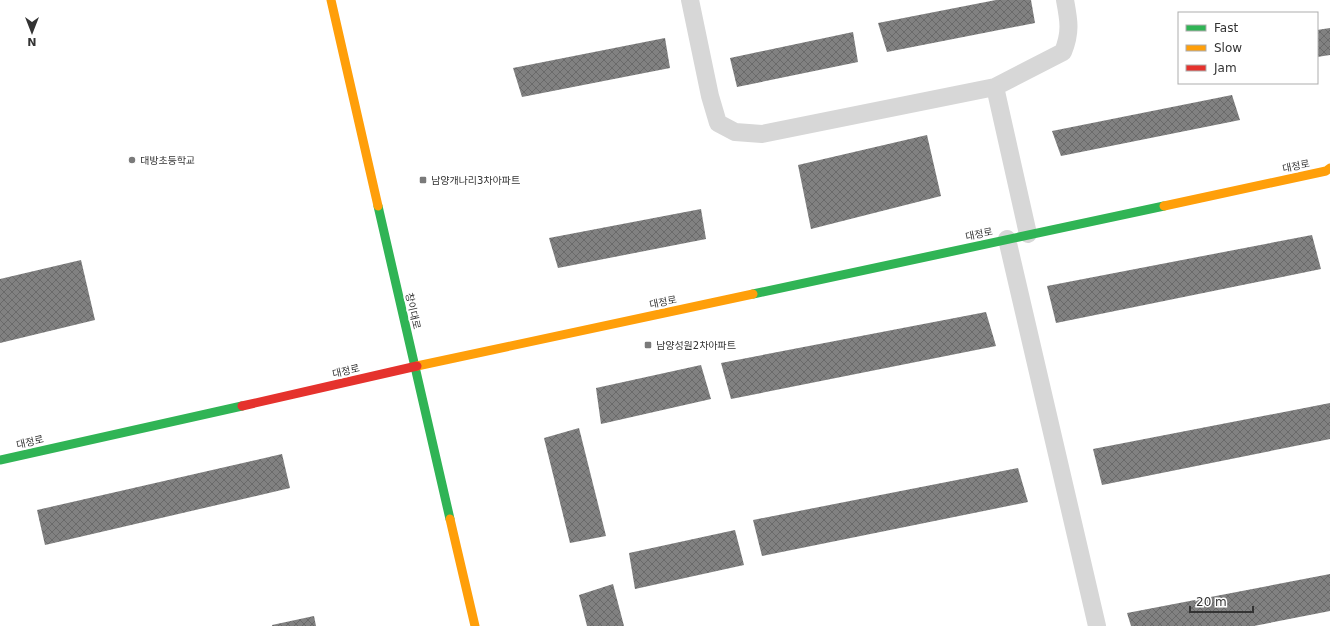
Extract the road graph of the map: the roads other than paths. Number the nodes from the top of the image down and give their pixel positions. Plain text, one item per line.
1 (331, 0) edge
2 (690, 0) edge
3 (1065, 0) edge
4 (995, 86) junction
5 (1329, 173) edge
6 (1028, 234) junction
7 (1007, 239) junction
8 (414, 367) junction
9 (0, 460) edge
10 (475, 626) edge
11 (1097, 626) edge

1 - 8 street, 창이대로
2 - 4 street
3 - 4 street
4 - 6 street
5 - 6 street, 대정로
6 - 7 street, 대정로
7 - 8 street, 대정로
7 - 11 street
8 - 9 street, 대정로
8 - 10 street, 창이대로

